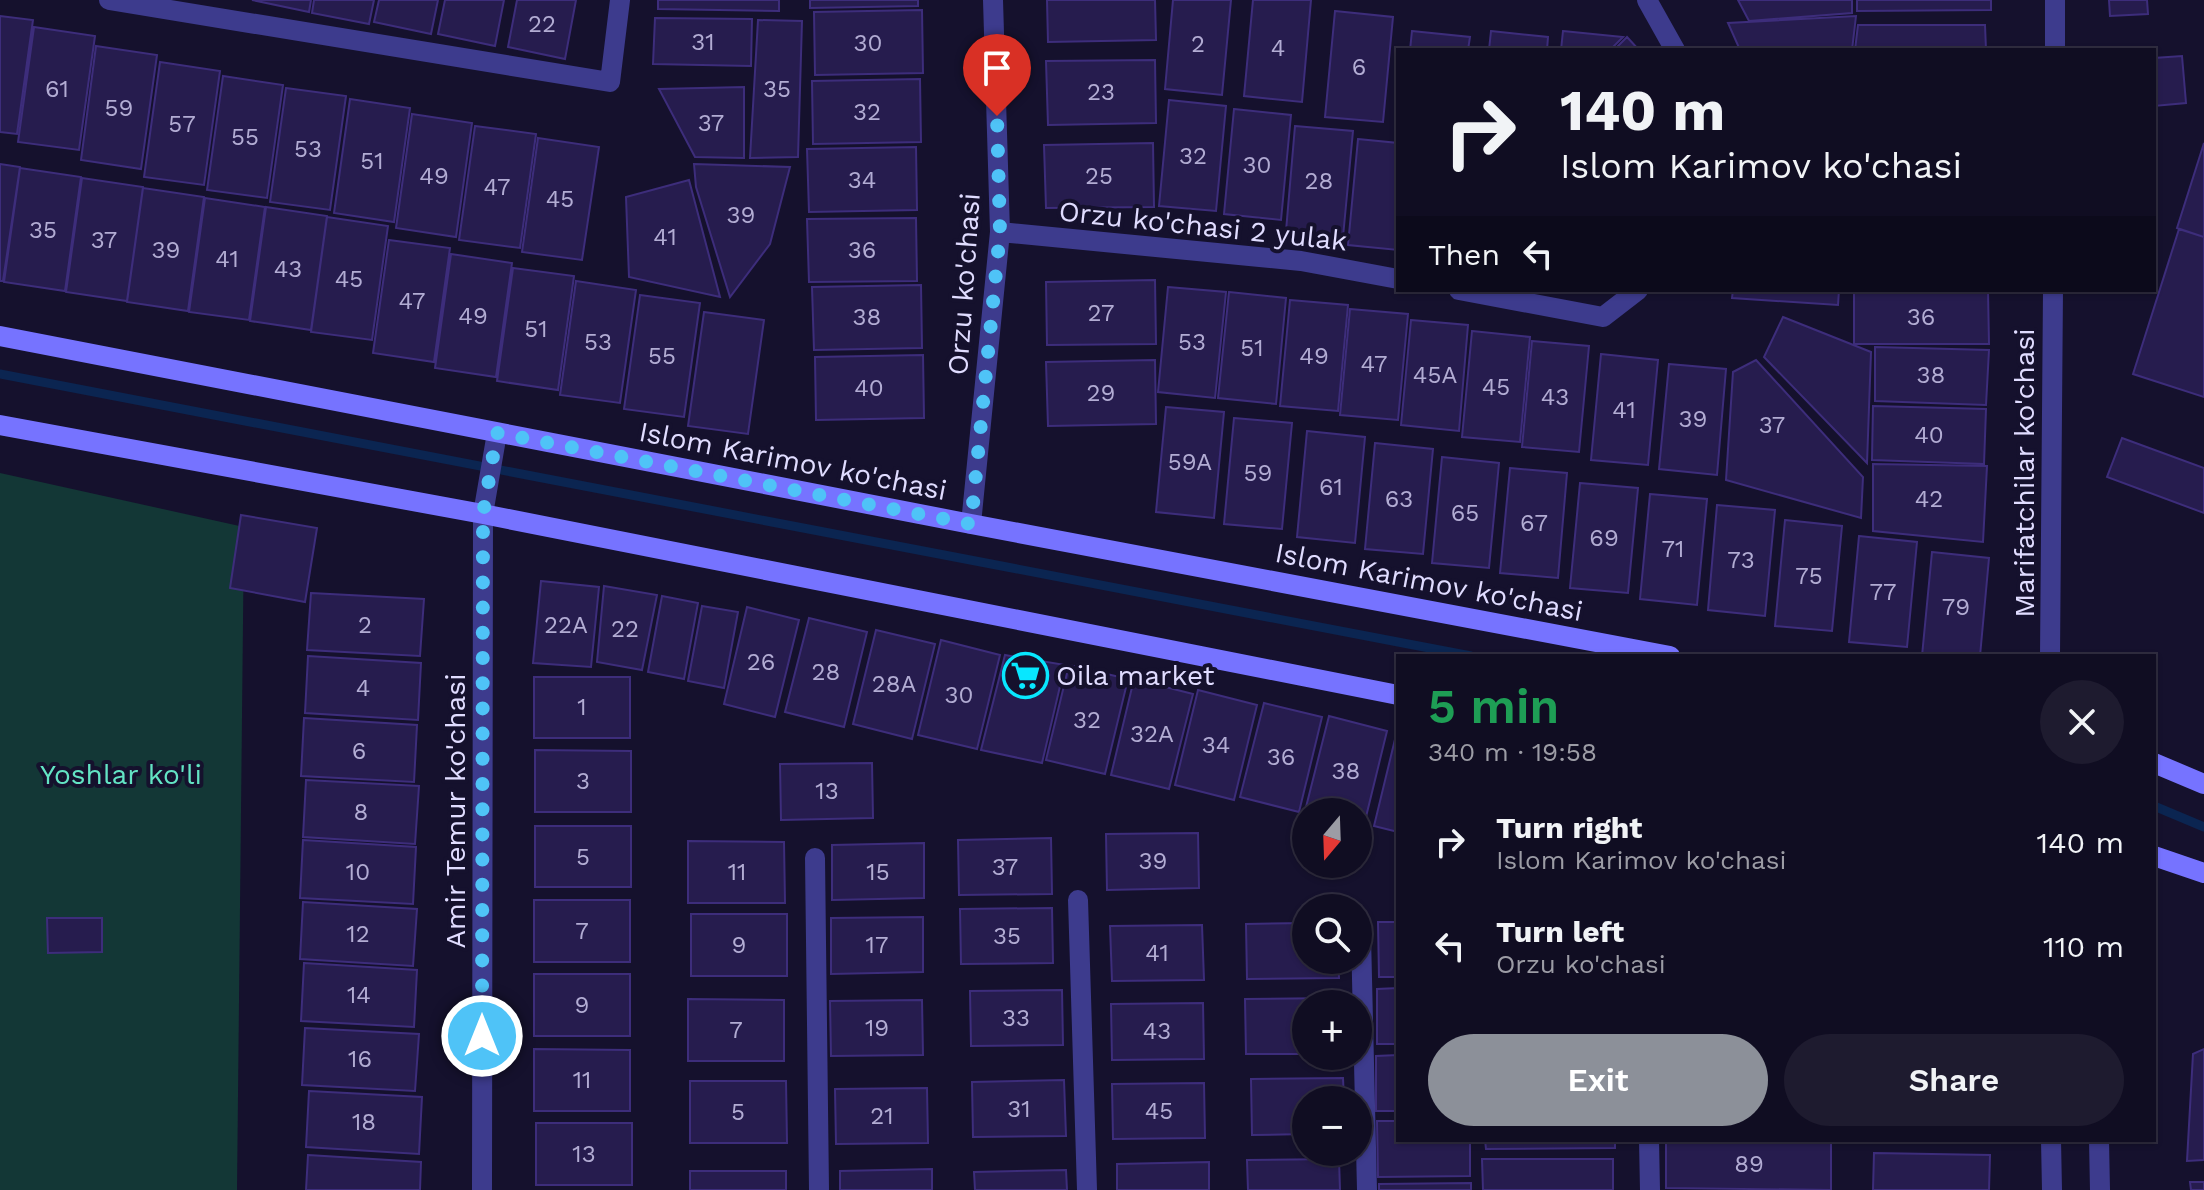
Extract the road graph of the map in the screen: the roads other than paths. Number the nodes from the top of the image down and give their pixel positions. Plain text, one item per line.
1 (109, 0) edge
2 (620, 0) edge
3 (993, 0) edge
4 (1647, 0) edge
5 (2055, 0) edge
6 (1674, 48) edge
7 (2055, 48) edge
8 (1000, 232) junction
9 (1396, 279) edge
10 (1470, 292) edge
11 (1635, 292) edge
12 (2053, 292) edge
13 (0, 336) edge
14 (0, 425) edge
15 (497, 433) junction
16 (483, 514) junction
17 (971, 524) junction
18 (1659, 654) edge
19 (2050, 654) edge
20 (1396, 695) edge
21 (2156, 764) edge
22 (2204, 784) edge
23 (2156, 857) edge
24 (815, 858) dead end
25 (2204, 873) edge
26 (1078, 900) dead end
27 (1362, 974) edge
28 (1649, 1142) edge
29 (2051, 1142) edge
30 (2099, 1142) edge
31 (482, 1190) edge
32 (819, 1190) edge
33 (1087, 1190) edge
34 (1367, 1190) edge
35 (1650, 1190) edge
36 (2052, 1190) edge
37 (2100, 1190) edge

1 - 2 street
3 - 8 street, Orzu ko'chasi
4 - 6 street
5 - 7 street
8 - 9 street, Orzu ko'chasi 2 yulak
8 - 17 street, Orzu ko'chasi
10 - 11 street
12 - 19 street, Marifatchilar ko'chasi
13 - 15 main road, Islom Karimov ko'chasi
14 - 16 main road
15 - 16 street, Amir Temur ko'chasi
15 - 17 main road, Islom Karimov ko'chasi
16 - 20 main road
16 - 31 street, Amir Temur ko'chasi
17 - 18 main road, Islom Karimov ko'chasi
21 - 22 main road
23 - 25 main road
24 - 32 street
26 - 33 street
27 - 34 street
28 - 35 street
29 - 36 street
30 - 37 street

